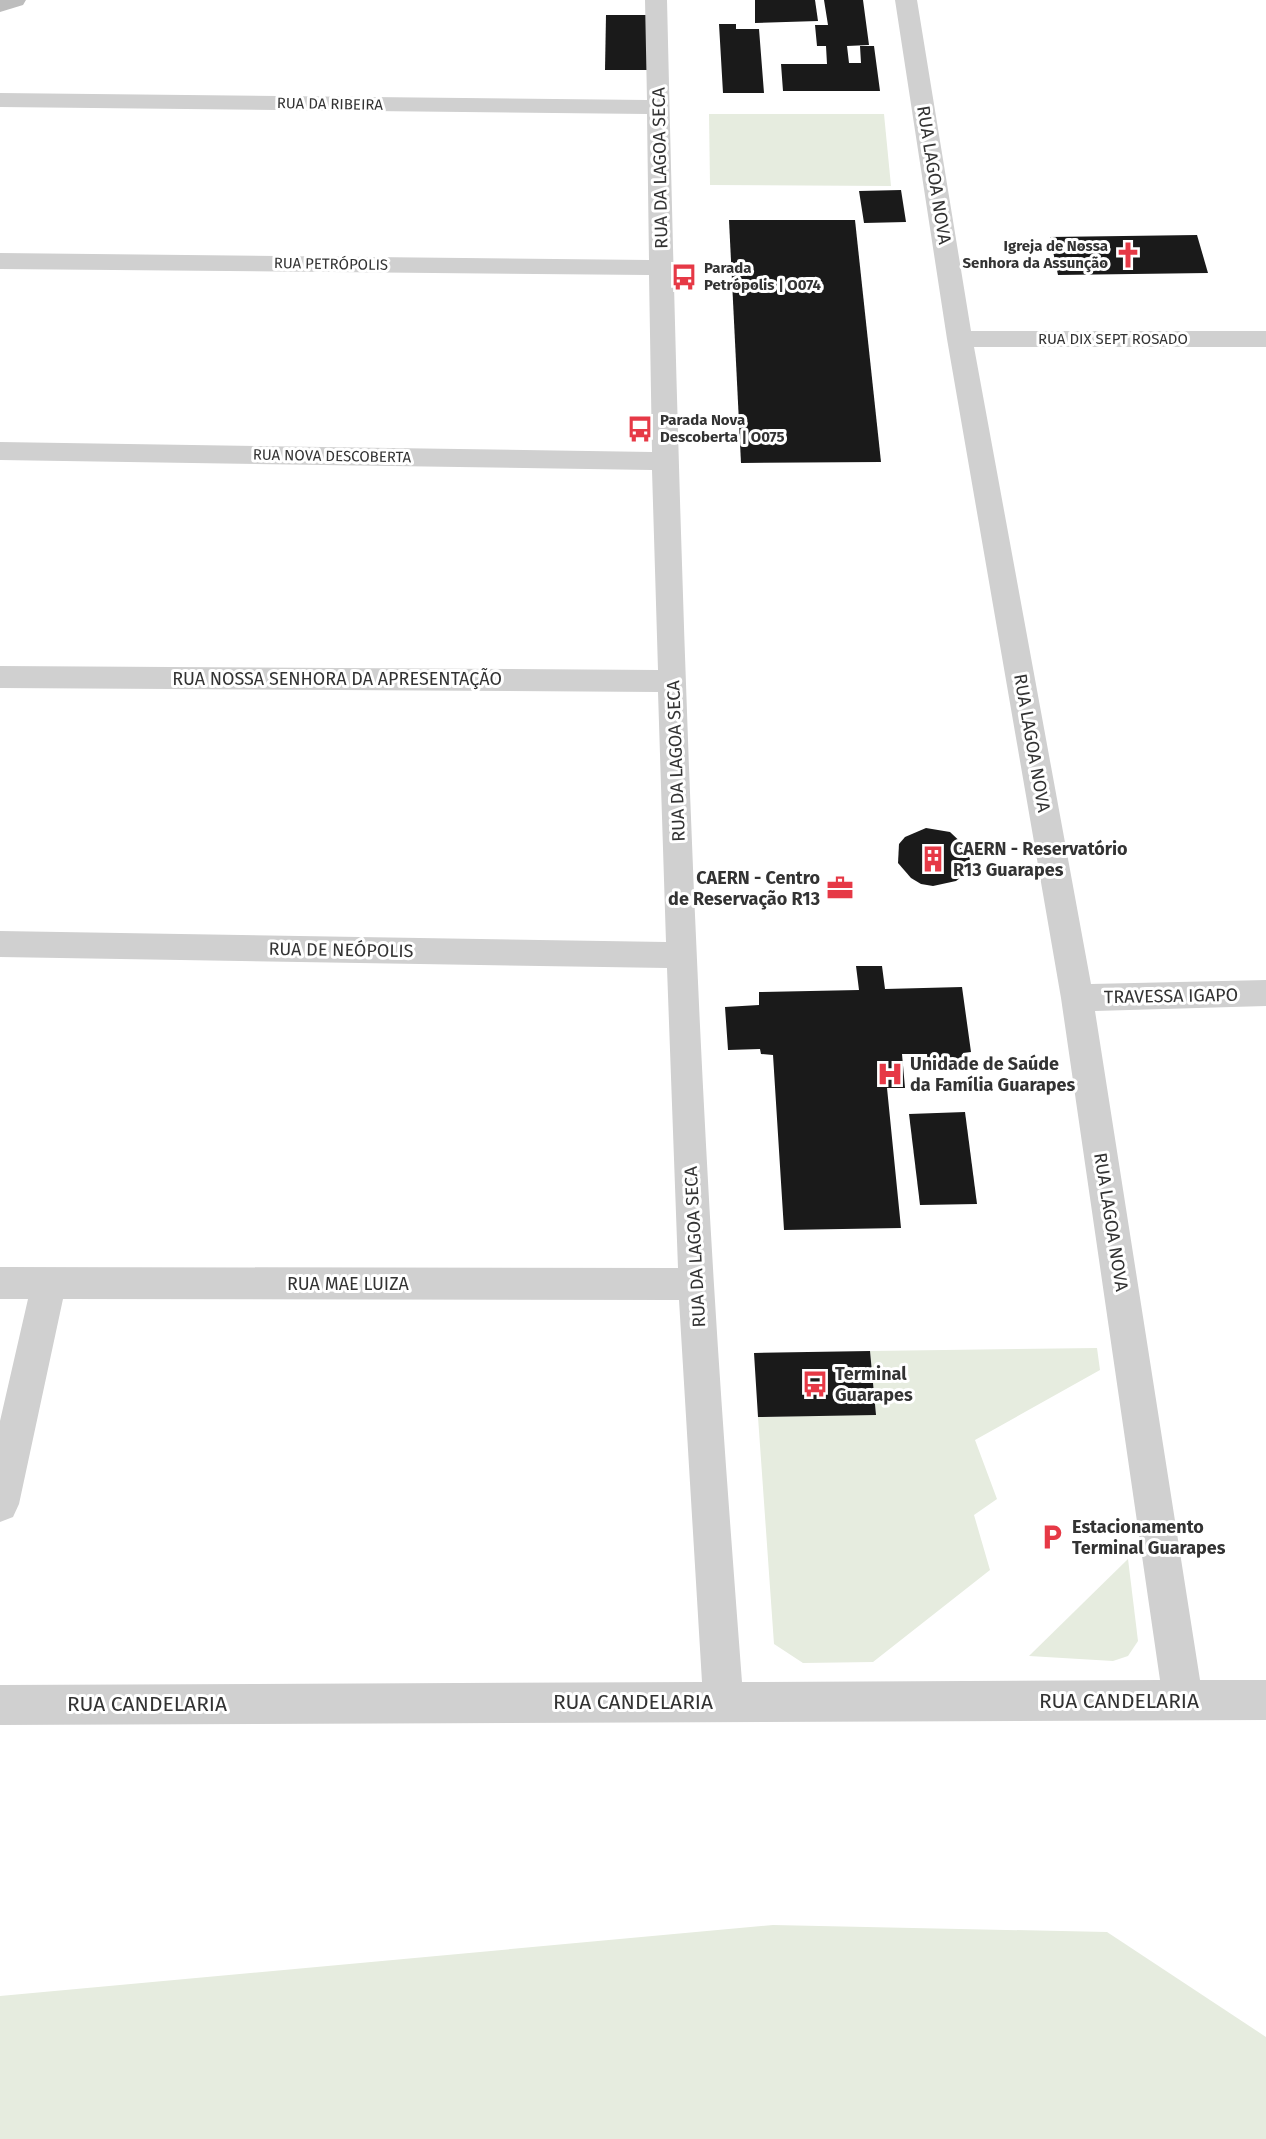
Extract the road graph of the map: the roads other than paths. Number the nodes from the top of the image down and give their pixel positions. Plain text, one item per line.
1 (15, 0) edge
2 (656, 0) edge
3 (906, 0) edge
4 (0, 6) edge
5 (0, 100) edge
6 (660, 107) junction
7 (0, 261) edge
8 (662, 268) junction
9 (960, 339) junction
10 (1266, 339) edge
11 (0, 451) edge
12 (665, 461) junction
13 (0, 677) edge
14 (673, 681) junction
15 (0, 944) edge
16 (682, 955) junction
17 (1266, 993) edge
18 (1077, 998) junction
19 (0, 1283) edge
20 (49, 1284) junction
21 (696, 1284) junction
22 (0, 1504) edge
23 (1266, 1700) edge
24 (1183, 1701) junction
25 (723, 1702) junction
26 (0, 1705) edge

1 - 4 main road
2 - 6 street, RUA DA LAGOA SECA
3 - 9 street, RUA LAGOA NOVA
5 - 6 street, RUA DA RIBEIRA
6 - 8 street, RUA DA LAGOA SECA
7 - 8 street, RUA PETRÓPOLIS
8 - 12 street, RUA DA LAGOA SECA
9 - 10 street, RUA DIX SEPT ROSADO
9 - 18 street, RUA LAGOA NOVA
11 - 12 street, RUA NOVA DESCOBERTA
12 - 14 street, RUA DA LAGOA SECA
13 - 14 street, RUA NOSSA SENHORA DA APRESENTAÇÃO
14 - 16 street, RUA DA LAGOA SECA
15 - 16 street, RUA DE NEÓPOLIS
16 - 21 street, RUA DA LAGOA SECA
17 - 18 street, TRAVESSA IGAPO
18 - 24 street, RUA LAGOA NOVA
19 - 20 street, RUA MAE LUIZA
20 - 21 street, RUA MAE LUIZA
20 - 22 street
21 - 25 street, RUA DA LAGOA SECA
23 - 24 street, RUA CANDELARIA
24 - 25 street, RUA CANDELARIA
25 - 26 street, RUA CANDELARIA

